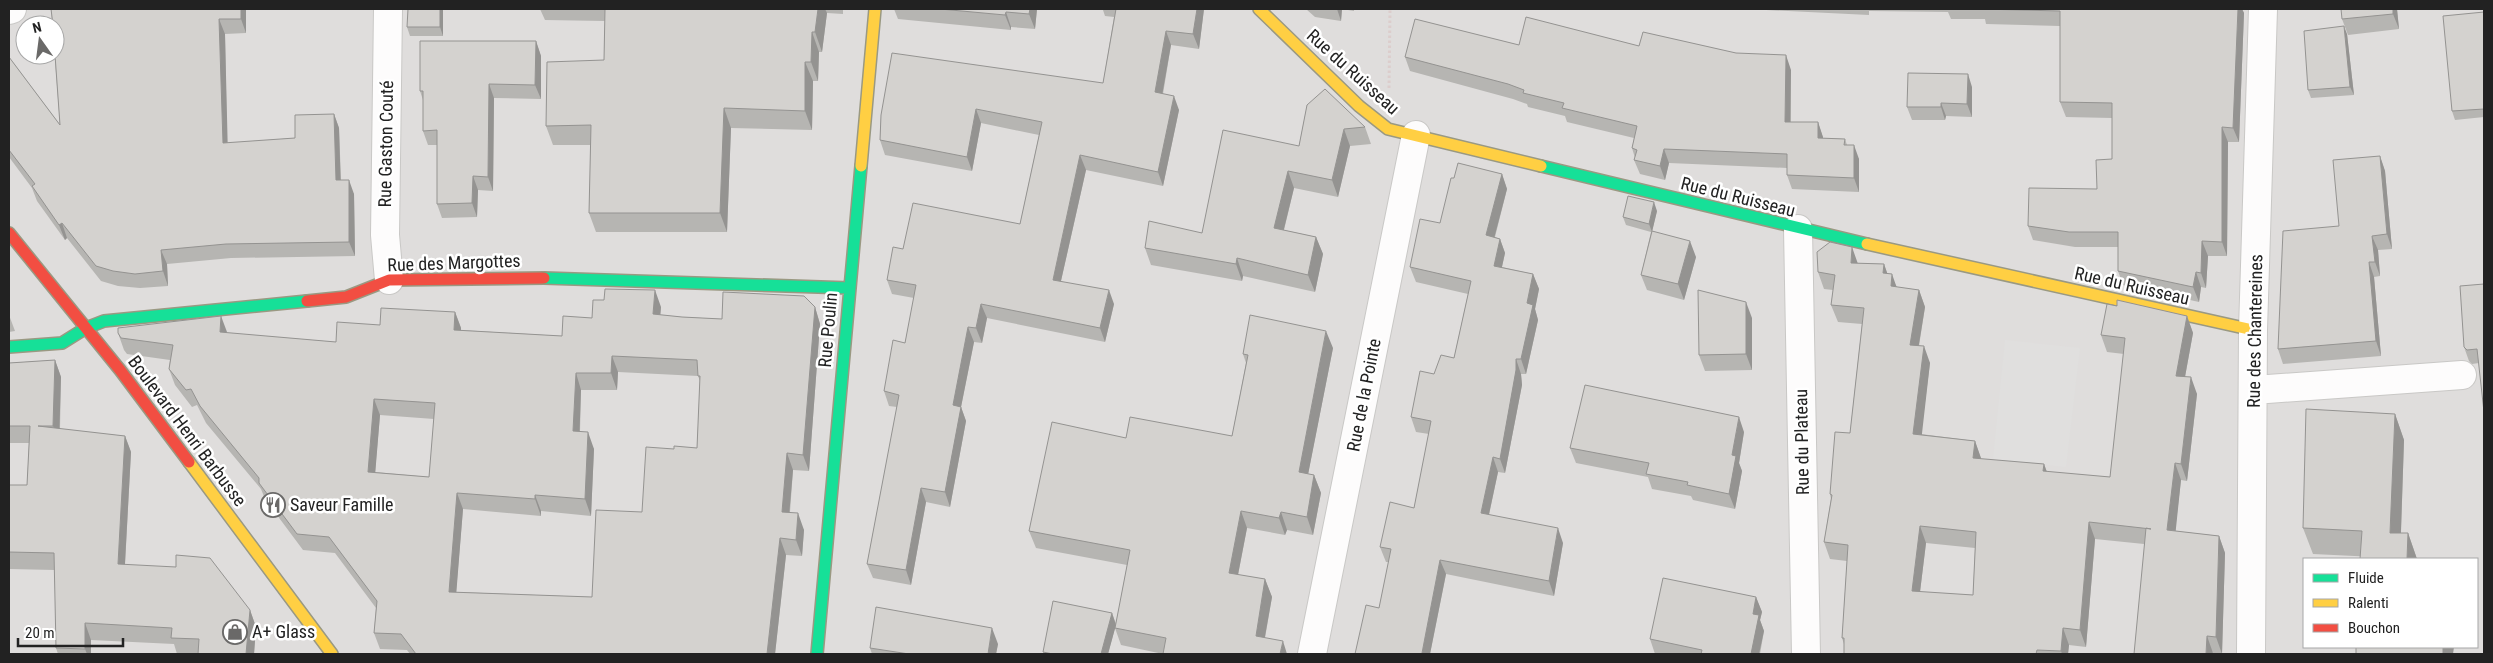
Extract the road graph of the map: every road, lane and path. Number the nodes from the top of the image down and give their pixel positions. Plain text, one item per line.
1 (388, 9) edge
2 (875, 9) edge
3 (1259, 9) edge
4 (1390, 9) edge
5 (2264, 9) edge
6 (1388, 129) junction
7 (1416, 136) junction
8 (1798, 229) junction
9 (9, 233) edge
10 (389, 280) junction
11 (850, 288) junction
12 (86, 328) junction
13 (2253, 330) junction
14 (9, 347) edge
15 (2462, 375) dead end
16 (2254, 390) junction
17 (332, 654) edge
18 (817, 654) edge
19 (1312, 654) edge
20 (1806, 654) edge
21 (2251, 654) edge

1 - 10 street, Rue Gaston Couté
2 - 11 street, Rue Poulin
3 - 6 street, Rue du Ruisseau
4 - 6 path
5 - 13 street, Rue des Chantereines
6 - 7 street, Rue du Ruisseau
7 - 8 street, Rue du Ruisseau
7 - 19 street, Rue de la Pointe
8 - 13 street, Rue du Ruisseau
8 - 20 street, Rue du Plateau
9 - 12 street, Boulevard Henri Barbusse
10 - 11 street, Rue des Margottes
10 - 12 street, Rue des Margottes
11 - 18 street, Rue Poulin
12 - 14 street, Rue des Margottes
12 - 17 street, Boulevard Henri Barbusse
13 - 16 street, Rue des Chantereines
15 - 16 street
16 - 21 street, Rue des Chantereines

